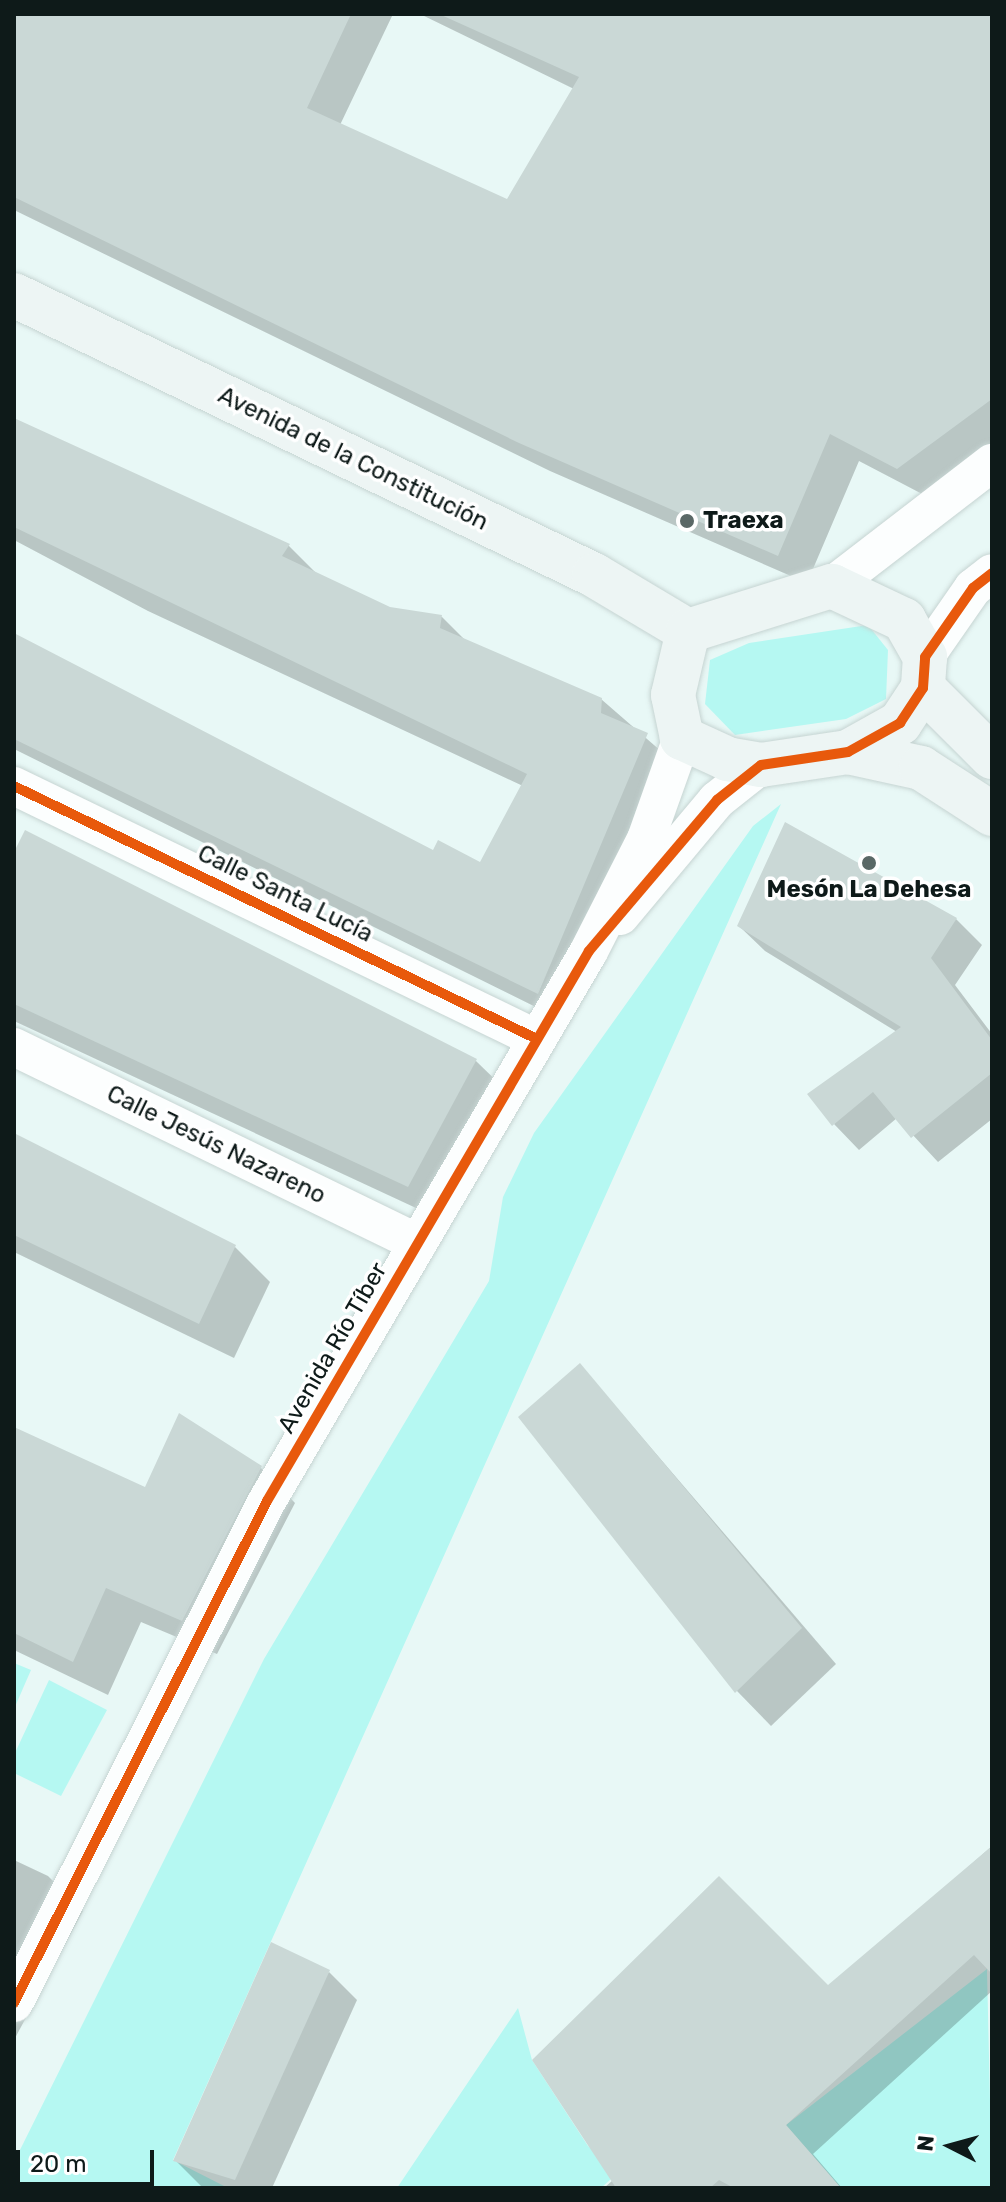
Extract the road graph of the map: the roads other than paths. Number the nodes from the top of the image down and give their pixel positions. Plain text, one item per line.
1 (14, 295) edge
2 (992, 463) edge
3 (992, 573) edge
4 (832, 586) junction
5 (688, 631) junction
6 (924, 673) junction
7 (682, 738) junction
8 (848, 752) junction
9 (992, 757) edge
10 (761, 765) junction
11 (14, 786) edge
12 (992, 814) edge
13 (589, 951) junction
14 (537, 1039) junction
15 (14, 1047) edge
16 (418, 1243) junction
17 (14, 2003) edge

1 - 5 main road, Avenida de la Constitución
2 - 4 street
3 - 6 street
4 - 5 main road
4 - 6 main road
5 - 7 main road
6 - 8 main road
6 - 9 main road
7 - 10 main road
7 - 13 street, Avenida Río Tíber
8 - 10 main road
8 - 12 main road
10 - 13 street, Avenida Río Tíber
11 - 14 street, Calle Santa Lucía
13 - 14 street, Avenida Río Tíber
14 - 16 street, Avenida Río Tíber
15 - 16 street, Calle Jesús Nazareno
16 - 17 street, Avenida Río Tíber

